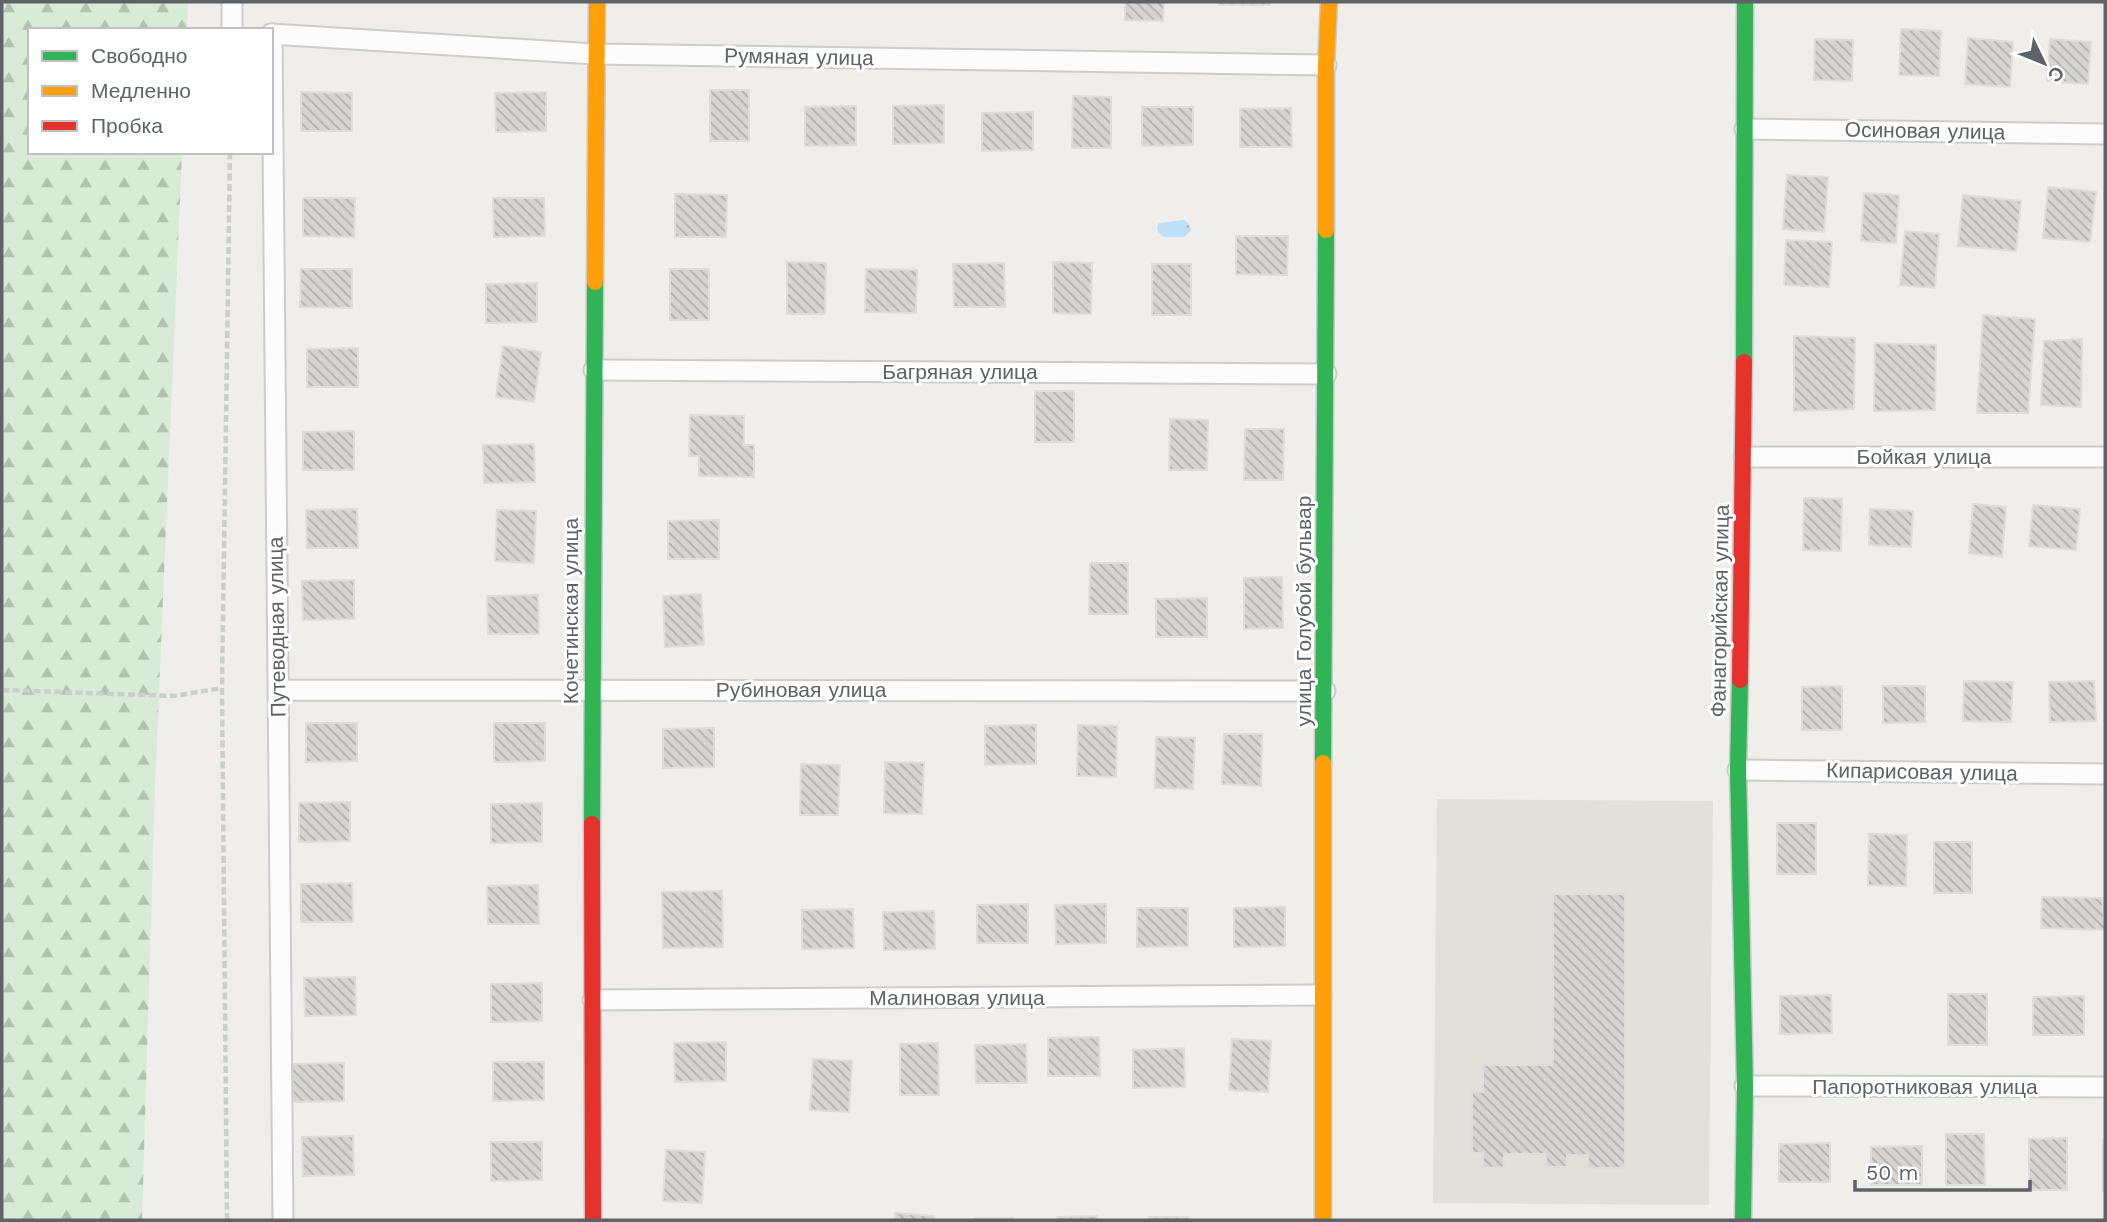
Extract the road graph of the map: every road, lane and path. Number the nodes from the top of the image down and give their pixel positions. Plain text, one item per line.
1 (232, 2) edge
2 (597, 2) edge
3 (1329, 2) edge
4 (1745, 2) edge
5 (232, 28) edge
6 (273, 34) edge
7 (595, 54) junction
8 (1326, 65) junction
9 (1745, 129) junction
10 (2105, 134) edge
11 (273, 143) edge
12 (230, 154) edge
13 (594, 370) junction
14 (1326, 373) junction
15 (1744, 457) junction
16 (2105, 457) edge
17 (222, 688) junction
18 (2, 690) edge
19 (278, 690) junction
20 (592, 690) junction
21 (1325, 691) junction
22 (1738, 770) junction
23 (2105, 774) edge
24 (1321, 995) junction
25 (593, 1000) junction
26 (1745, 1086) junction
27 (2105, 1087) edge
28 (227, 1220) edge
29 (283, 1220) edge
30 (593, 1220) edge
31 (1323, 1220) edge
32 (1743, 1220) edge

1 - 5 street
2 - 7 street, Кочетинская улица
3 - 8 street, улица Голубой бульвар
4 - 9 street, Фанагорийская улица
6 - 7 street, Румяная улица
7 - 8 street, Румяная улица
7 - 13 street, Кочетинская улица
8 - 14 street, улица Голубой бульвар
9 - 10 street, Осиновая улица
9 - 15 street, Фанагорийская улица
11 - 19 street, Путеводная улица
12 - 17 path
13 - 14 street, Багряная улица
13 - 20 street, Кочетинская улица
14 - 21 street, улица Голубой бульвар
15 - 16 street, Бойкая улица
15 - 22 street, Фанагорийская улица
17 - 18 path
17 - 28 path
19 - 20 street, Рубиновая улица
19 - 29 street, Путеводная улица
20 - 21 street, Рубиновая улица
20 - 25 street, Кочетинская улица
21 - 24 street, улица Голубой бульвар
22 - 23 street, Кипарисовая улица
22 - 26 street, Фанагорийская улица
24 - 25 street, Малиновая улица
24 - 31 street, улица Голубой бульвар
25 - 30 street, Кочетинская улица
26 - 27 street, Папоротниковая улица
26 - 32 street, Фанагорийская улица

